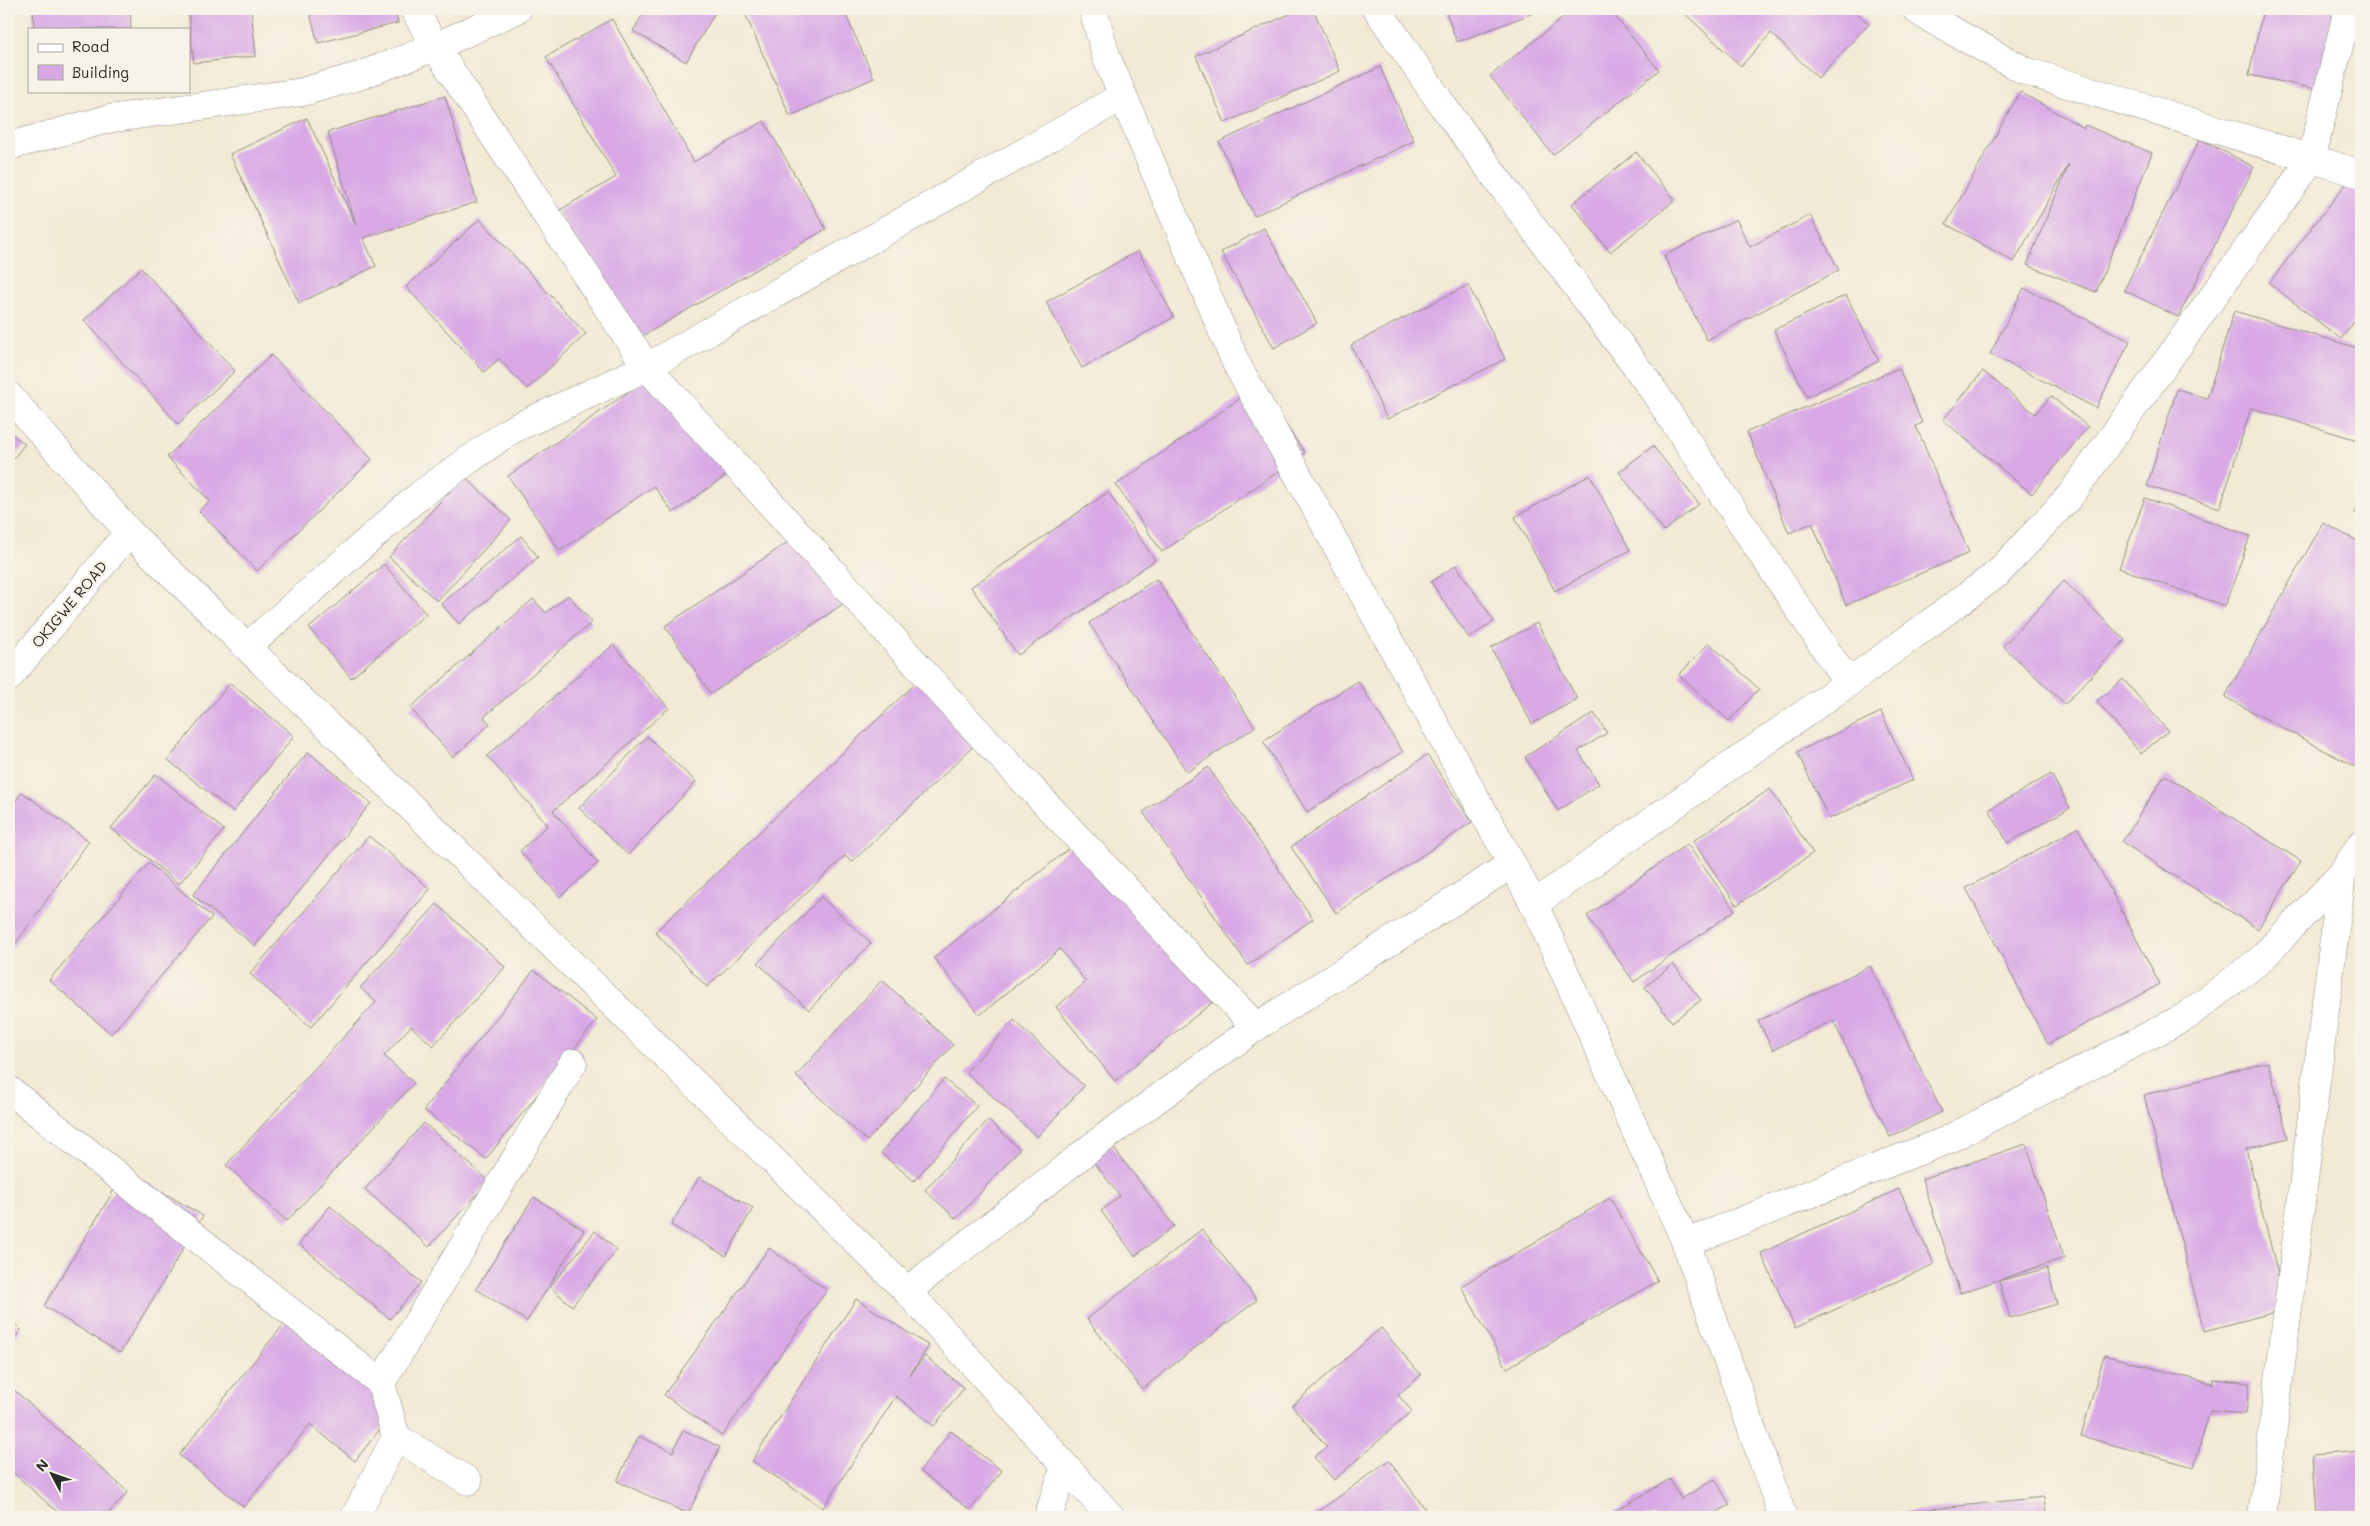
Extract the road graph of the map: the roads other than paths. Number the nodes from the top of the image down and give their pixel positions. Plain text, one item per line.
1 (414, 9) edge
2 (518, 9) edge
3 (1092, 9) edge
4 (1377, 9) edge
5 (1916, 9) edge
6 (2348, 9) edge
7 (435, 47) junction
8 (1123, 96) junction
9 (9, 146) edge
10 (2310, 160) junction
11 (2361, 174) edge
12 (647, 367) junction
13 (9, 396) edge
14 (129, 532) junction
15 (248, 646) junction
16 (9, 676) edge
17 (1848, 683) junction
18 (2361, 844) edge
19 (1512, 864) junction
20 (2342, 874) junction
21 (1534, 904) junction
22 (1256, 1027) junction
23 (573, 1063) dead end
24 (9, 1090) edge
25 (1686, 1244) junction
26 (907, 1291) junction
27 (381, 1383) junction
28 (396, 1437) junction
29 (1065, 1467) junction
30 (468, 1481) dead end
31 (355, 1517) edge
32 (1048, 1517) edge
33 (1110, 1517) edge
34 (1783, 1517) edge
35 (2262, 1517) edge

1 - 7 street
2 - 7 street
3 - 8 street
4 - 17 street
5 - 10 street
6 - 10 street
7 - 9 street
7 - 12 street
8 - 12 street
8 - 19 street
10 - 11 street
10 - 17 street
12 - 15 street
12 - 22 street
13 - 14 street
14 - 15 street
14 - 16 street, OKIGWE ROAD
15 - 26 street
17 - 21 street
18 - 20 street
19 - 21 street
19 - 22 street
20 - 25 street
20 - 35 street
21 - 25 street
22 - 26 street
23 - 27 street
24 - 27 street
25 - 34 street
26 - 29 street
27 - 28 street
28 - 30 street
28 - 31 street
29 - 32 street
29 - 33 street

